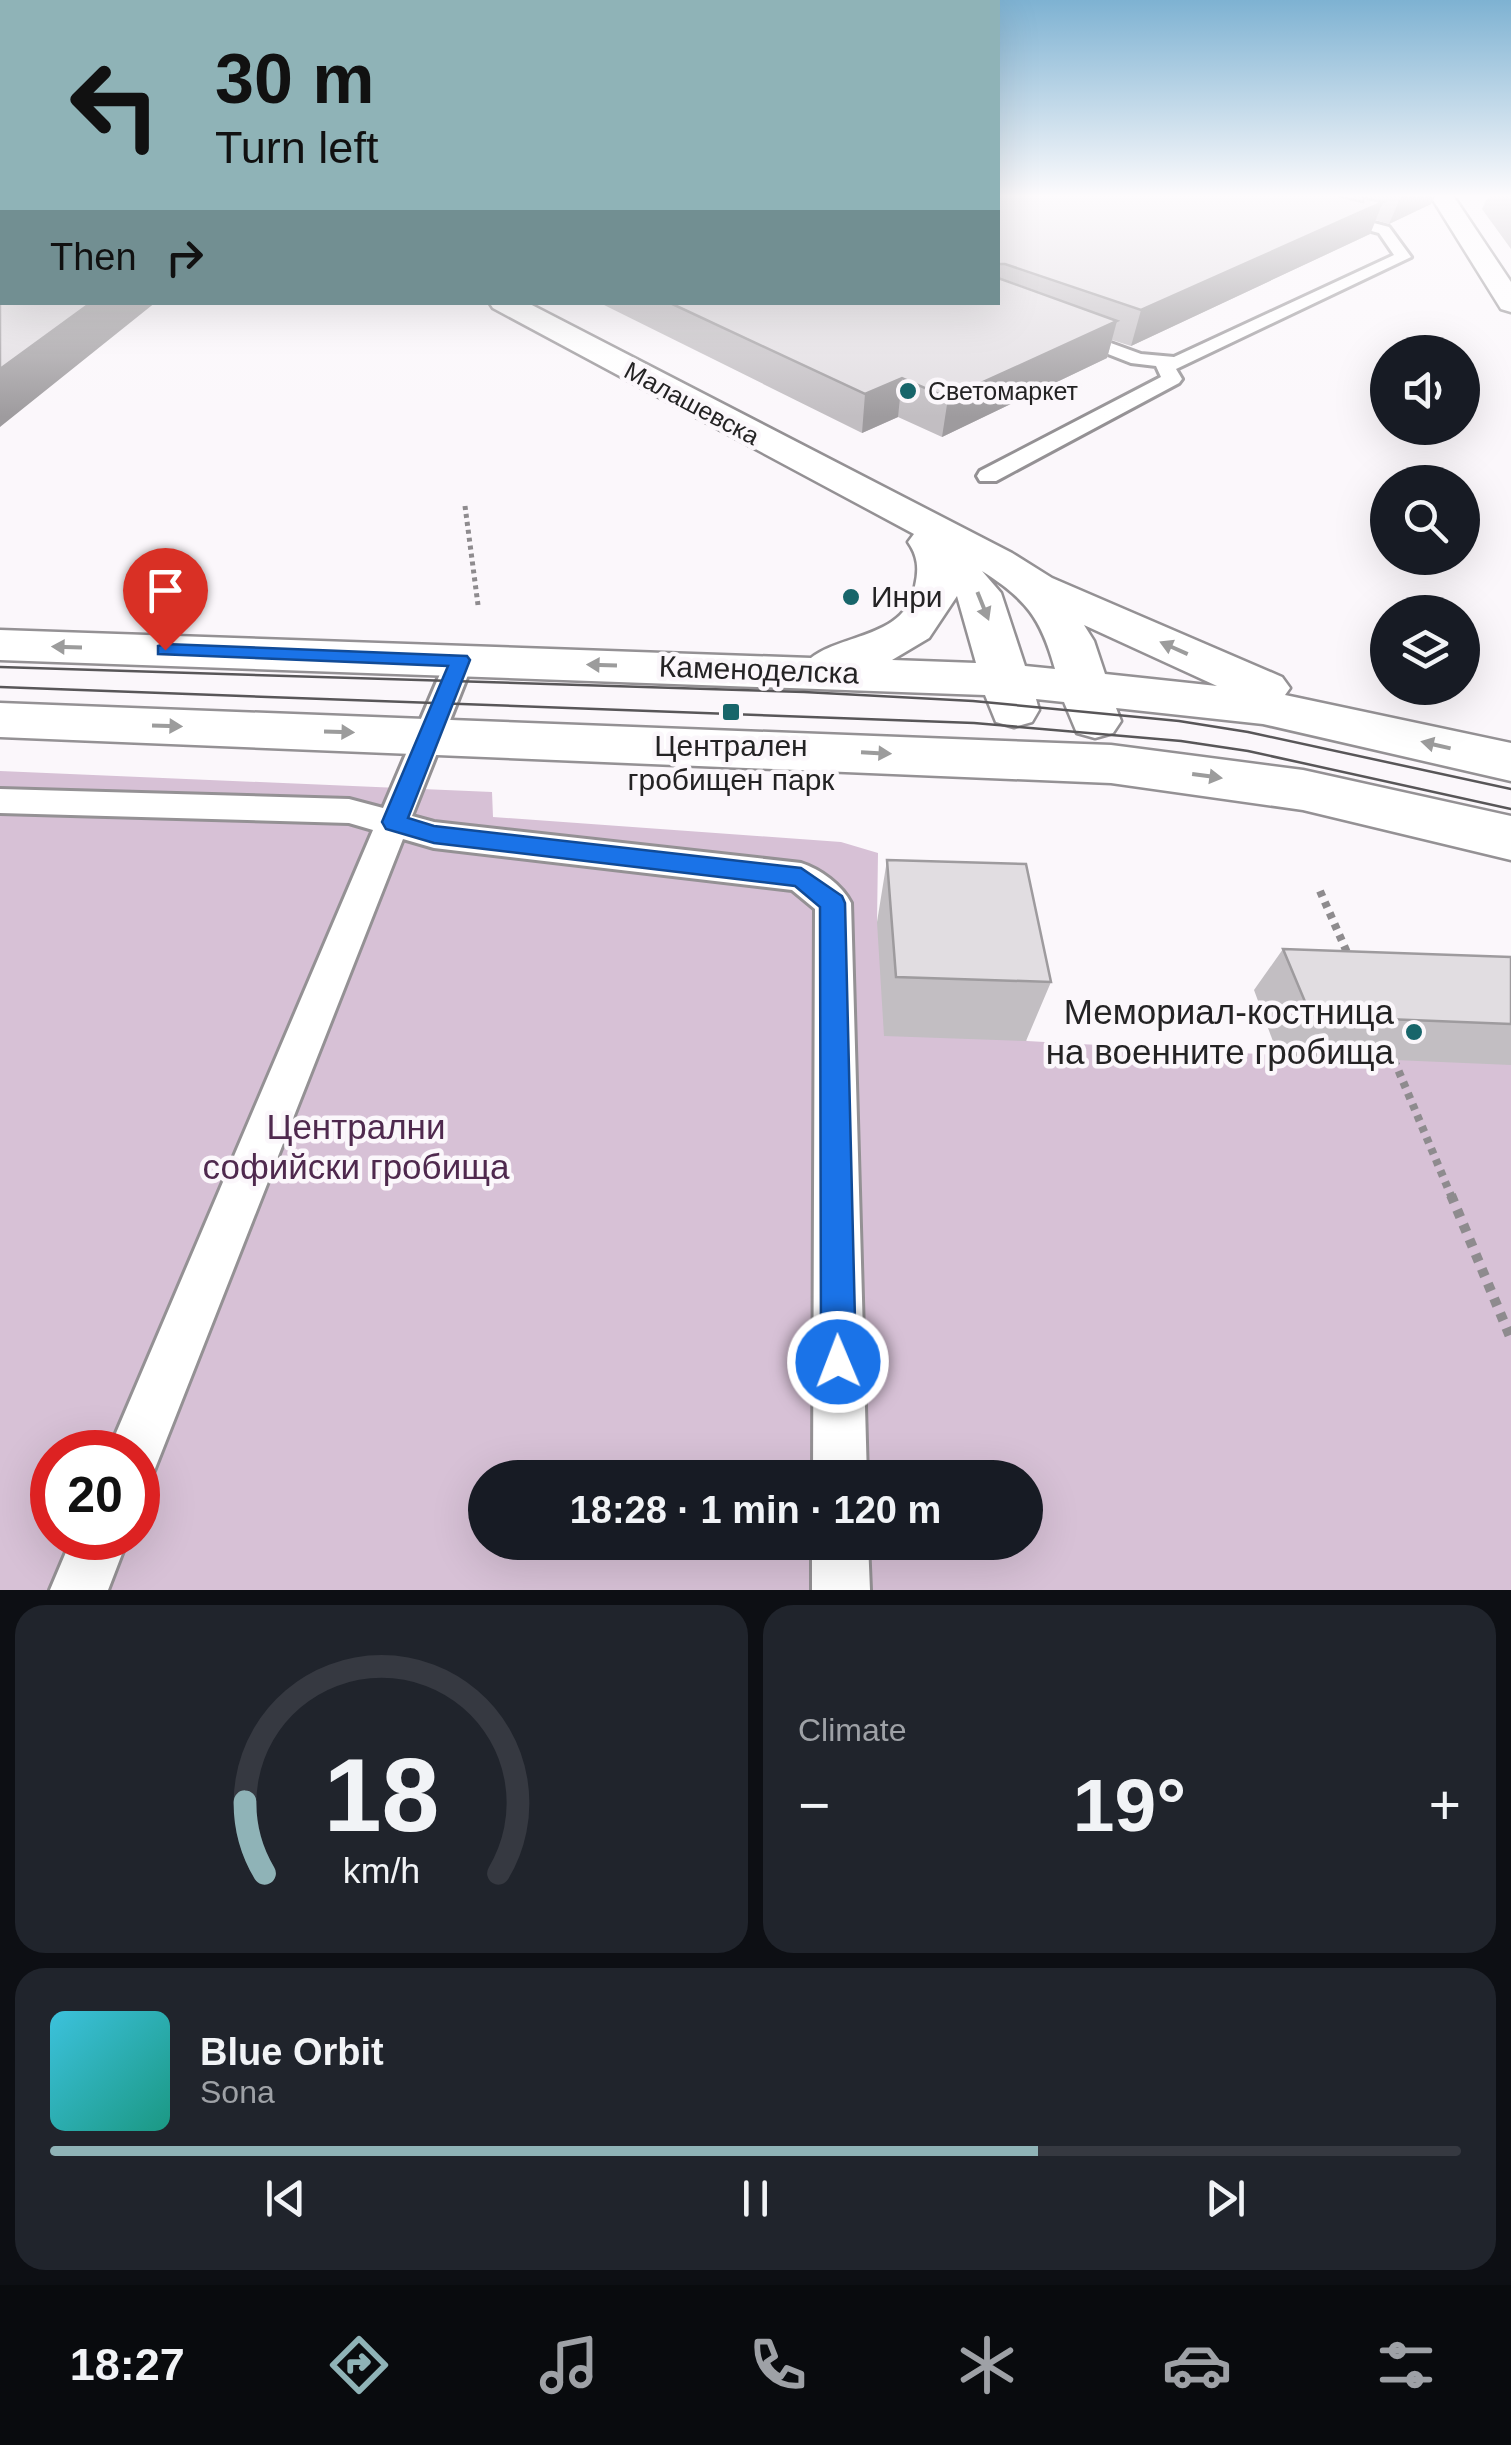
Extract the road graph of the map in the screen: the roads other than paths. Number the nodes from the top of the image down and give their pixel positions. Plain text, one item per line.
1 (1380, 268) edge
2 (1488, 268) edge
3 (1511, 303) edge
4 (509, 305) edge
5 (992, 305) edge
6 (1164, 364) junction
7 (988, 476) dead end
8 (880, 502) junction
9 (936, 548) junction
10 (1037, 587) junction
11 (0, 644) edge
12 (460, 660) junction
13 (804, 671) junction
14 (1006, 680) junction
15 (1084, 687) junction
16 (0, 720) edge
17 (1360, 728) junction
18 (429, 735) junction
19 (1028, 760) junction
20 (1511, 762) edge
21 (1110, 764) junction
22 (0, 801) edge
23 (394, 822) junction
24 (1511, 838) edge
25 (144, 1430) edge
26 (840, 1460) edge
27 (91, 1560) edge
28 (840, 1560) edge
29 (78, 1590) edge
30 (841, 1590) edge

1 - 6 lane
2 - 3 street
4 - 8 street, Малашевска
5 - 6 lane
6 - 7 lane
8 - 9 street, Малашевска
8 - 10 street, Малашевска
9 - 13 street
9 -> 14 street, Малашевска
10 - 15 street, Малашевска
17 -> 10 street
12 -> 11 street, Каменоделска
13 -> 12 street, Каменоделска
12 - 18 lane
13 - 14 street, Каменоделска
14 - 15 street, Каменоделска
14 - 19 street, Малашевска
15 - 17 street, Каменоделска
15 - 21 street, Малашевска
16 -> 18 street
20 -> 17 street, Каменоделска
18 -> 19 street
18 - 23 lane
19 - 21 street
21 -> 24 street
22 - 23 lane
23 - 25 lane
23 - 26 lane
27 - 29 lane
28 - 30 lane

